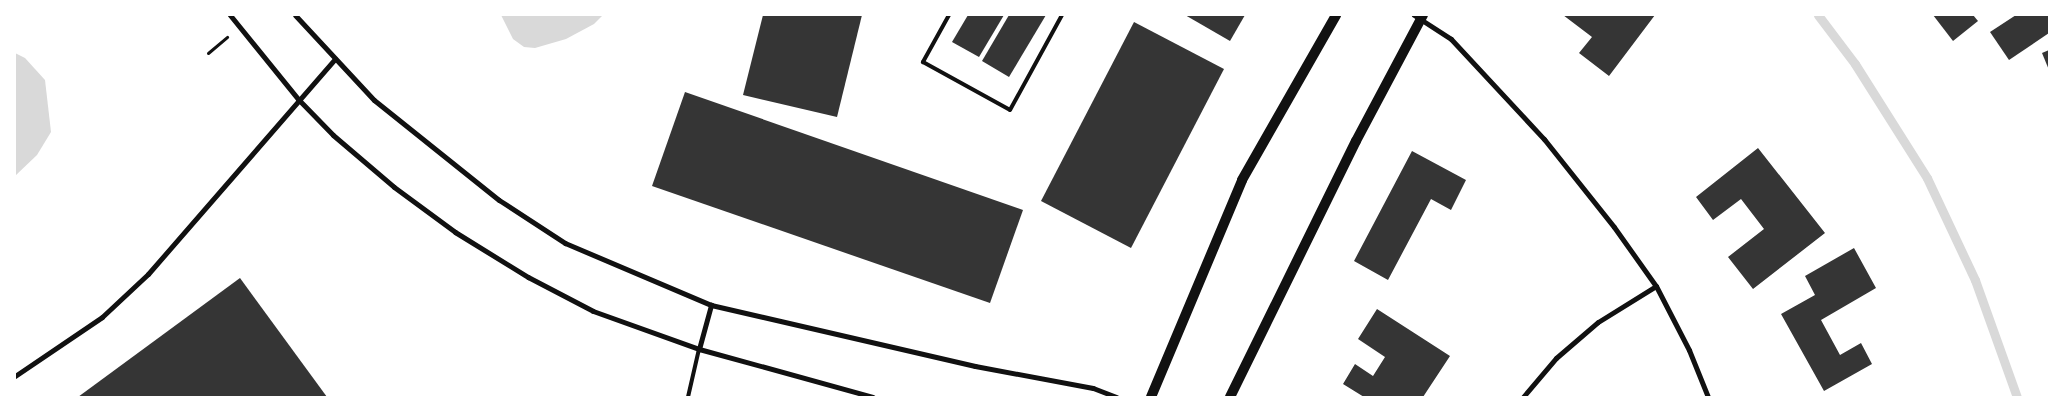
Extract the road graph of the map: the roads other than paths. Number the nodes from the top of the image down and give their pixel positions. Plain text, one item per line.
1 (230, 15) edge
2 (295, 15) edge
3 (949, 15) edge
4 (1062, 15) edge
5 (1336, 15) edge
6 (1419, 16) edge
7 (335, 59) junction
8 (298, 98) junction
9 (1656, 286) junction
10 (711, 305) junction
11 (699, 349) junction
12 (15, 376) edge
13 (688, 397) edge
14 (873, 397) edge
15 (1116, 397) edge
16 (1151, 397) edge
17 (1230, 397) edge
18 (1523, 397) edge
19 (1708, 397) edge

1 - 8 street
2 - 7 street
3 - 4 lane
5 - 16 main road
6 - 9 street
6 - 17 main road
7 - 8 street
7 - 10 street
8 - 11 street
8 - 12 street
9 - 18 street
9 - 19 street
10 - 11 street
10 - 15 street
11 - 13 lane
11 - 14 street

